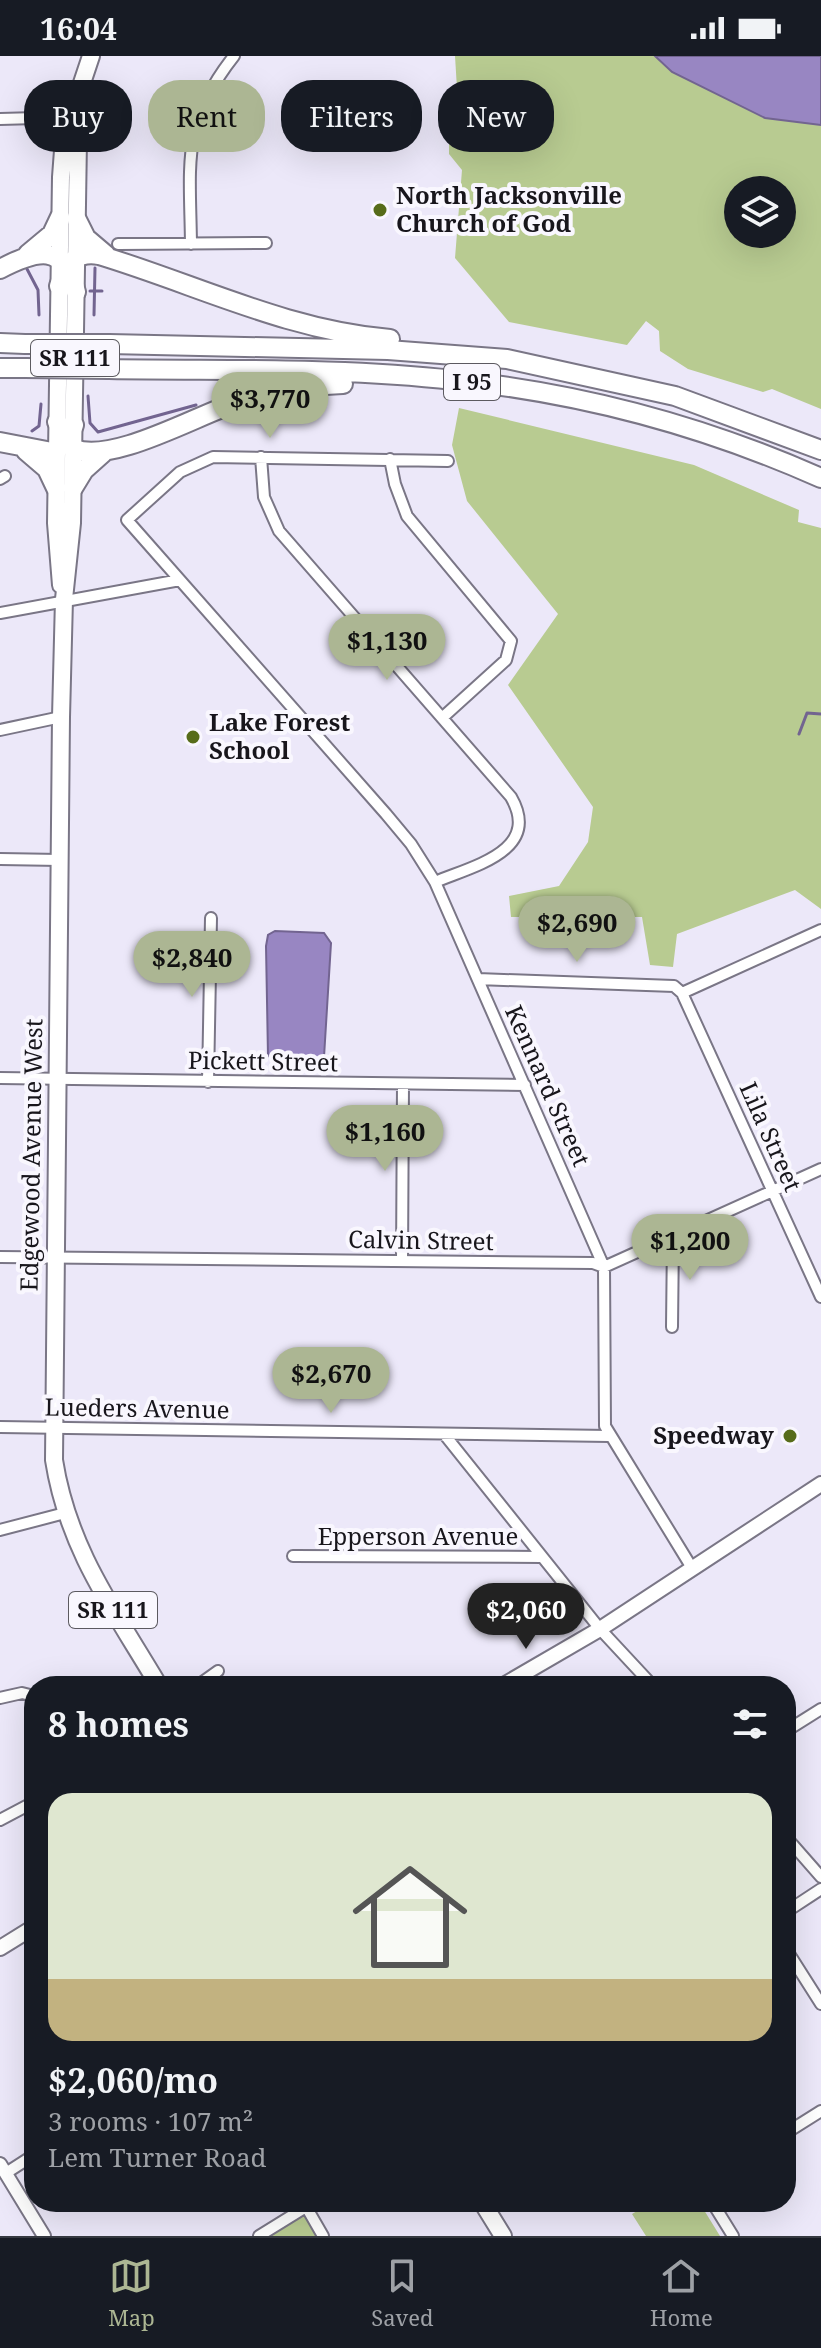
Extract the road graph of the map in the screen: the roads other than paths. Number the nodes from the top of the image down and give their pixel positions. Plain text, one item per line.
1 (234, 56) edge
2 (88, 57) edge
3 (82, 80) edge
4 (24, 118) edge
5 (0, 119) edge
6 (77, 152) edge
7 (69, 219) junction
8 (266, 243) dead end
9 (191, 244) junction
10 (115, 251) junction
11 (28, 254) junction
12 (67, 261) junction
13 (0, 269) edge
14 (68, 289) joint
15 (0, 343) edge
16 (507, 359) junction
17 (0, 368) edge
18 (518, 388) junction
19 (66, 438) junction
20 (0, 442) edge
21 (24, 449) junction
22 (821, 450) edge
23 (103, 453) junction
24 (261, 457) junction
25 (390, 459) junction
26 (448, 461) dead end
27 (821, 478) edge
28 (65, 488) junction
29 (180, 580) junction
30 (64, 599) junction
31 (0, 613) edge
32 (61, 717) junction
33 (442, 718) junction
34 (0, 730) edge
35 (0, 859) edge
36 (60, 860) junction
37 (435, 882) junction
38 (211, 918) dead end
39 (821, 930) edge
40 (478, 979) junction
41 (678, 989) junction
42 (0, 1078) edge
43 (57, 1079) junction
44 (208, 1082) junction
45 (403, 1084) junction
46 (525, 1085) junction
47 (821, 1169) edge
48 (773, 1191) junction
49 (673, 1237) junction
50 (0, 1257) edge
51 (55, 1258) junction
52 (402, 1261) junction
53 (604, 1267) junction
54 (821, 1297) edge
55 (672, 1327) dead end
56 (0, 1427) edge
57 (53, 1428) junction
58 (444, 1434) junction
59 (609, 1436) junction
60 (821, 1484) edge
61 (65, 1513) junction
62 (0, 1530) edge
63 (293, 1556) dead end
64 (542, 1557) junction
65 (692, 1568) junction
66 (600, 1629) junction
67 (218, 1671) dead end
68 (153, 1676) edge
69 (211, 1676) edge
70 (519, 1676) edge
71 (644, 1676) edge
72 (24, 1694) edge
73 (0, 1698) edge
74 (821, 1709) edge
75 (796, 1725) edge
76 (24, 1807) edge
77 (0, 1820) edge
78 (796, 1848) edge
79 (821, 1877) edge
80 (821, 1889) edge
81 (796, 1905) edge
82 (24, 1933) edge
83 (1, 1946) edge
84 (796, 1965) edge
85 (821, 2004) edge
86 (821, 2111) edge
87 (796, 2127) edge
88 (24, 2159) edge
89 (3, 2168) edge
90 (24, 2203) edge
91 (30, 2212) edge
92 (296, 2212) edge
93 (312, 2212) edge
94 (488, 2212) edge
95 (718, 2212) edge
96 (44, 2236) edge
97 (259, 2236) edge
98 (323, 2236) edge
99 (503, 2236) edge
100 (733, 2236) edge

1 - 9 street
2 - 3 main road
4 - 5 street
6 - 7 main road
7 - 10 highway
7 - 11 highway
7 - 12 main road
8 - 9 street
9 - 10 street
10 - 12 highway
10 - 16 highway
11 - 12 highway
11 - 13 highway
12 - 14 highway
14 - 19 main road, Edgewood Avenue West / SR 111
15 - 16 highway, I 95, bridge
16 - 22 highway, I 95
17 - 18 highway, I 95, bridge
18 - 23 highway
18 - 27 highway, I 95
19 - 21 highway
19 - 23 highway
19 - 28 main road, Edgewood Avenue West / SR 111
20 - 21 highway
21 - 28 highway
23 - 28 highway
24 - 25 street
24 - 29 street, Kennard Street
24 - 33 street
25 - 26 street
25 - 33 street
28 - 30 main road, Edgewood Avenue West / SR 111
29 - 30 street
29 - 37 street, Kennard Street
30 - 31 street
30 - 32 main road, Edgewood Avenue West / SR 111
32 - 34 street
32 - 36 main road, Edgewood Avenue West / SR 111
33 - 37 street
35 - 36 street
36 - 43 main road, Edgewood Avenue West / SR 111
37 - 40 street, Kennard Street
38 - 44 street
39 - 41 street
40 - 41 street
40 - 46 street, Kennard Street
41 - 48 street, Lila Street
42 - 43 street, Pickett Street
43 - 44 street, Pickett Street
43 - 51 main road, Edgewood Avenue West / SR 111
44 - 45 street, Pickett Street
45 - 46 street, Pickett Street
45 - 52 street
46 - 53 street, Kennard Street
47 - 48 street, Calvin Street
48 - 49 street, Calvin Street
48 - 54 street, Lila Street
49 - 53 street, Calvin Street
49 - 55 street
50 - 51 street, Calvin Street
51 - 52 street, Calvin Street
51 - 57 main road, Edgewood Avenue West / SR 111
52 - 53 street, Calvin Street
53 - 59 street, Kennard Street
56 - 57 street, Lueders Avenue
57 - 58 street, Lueders Avenue
57 - 61 main road, Edgewood Avenue West / SR 111
58 - 59 street, Lueders Avenue
58 - 64 street
59 - 65 street, Kennard Street
60 - 65 main road
61 - 62 street
61 - 68 main road, Edgewood Avenue West / SR 111
63 - 64 street, Epperson Avenue
64 - 66 street
65 - 66 main road
66 - 70 main road
66 - 71 street
67 - 69 street
72 - 73 street
74 - 75 street
76 - 77 street
78 - 79 street
80 - 81 street
82 - 83 main road
84 - 85 street
86 - 87 street
88 - 89 street
89 - 90 street
91 - 96 street
92 - 97 street
93 - 98 street
94 - 99 main road
95 - 100 street

